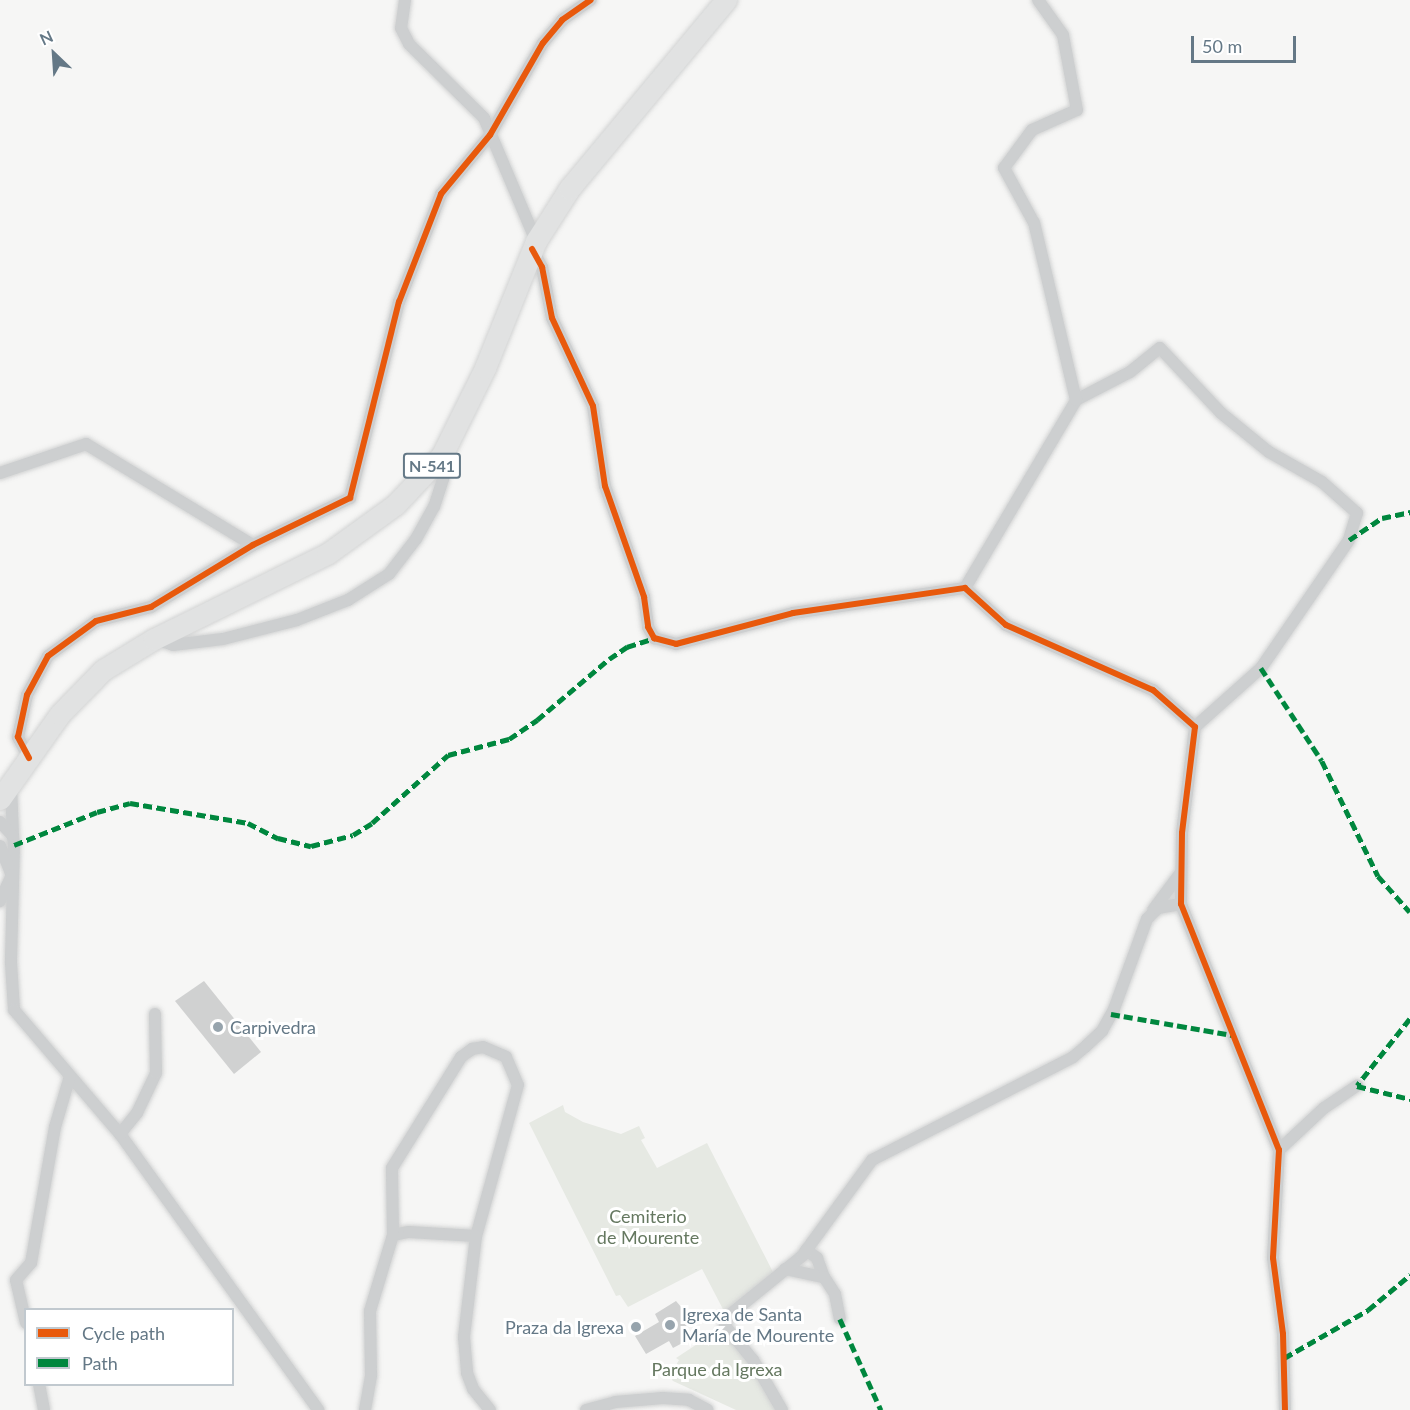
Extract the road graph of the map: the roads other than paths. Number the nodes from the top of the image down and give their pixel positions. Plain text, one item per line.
1 (405, 0) edge
2 (591, 0) edge
3 (726, 0) edge
4 (1038, 0) edge
5 (490, 135) junction
6 (534, 245) junction
7 (1076, 400) junction
8 (442, 455) junction
9 (0, 473) edge
10 (253, 545) junction
11 (965, 588) junction
12 (154, 639) junction
13 (1195, 727) junction
14 (29, 758) junction
15 (5, 792) edge
16 (0, 822) edge
17 (13, 836) junction
18 (0, 846) edge
19 (0, 861) edge
20 (12, 875) junction
21 (1179, 875) junction
22 (0, 901) edge
23 (1180, 904) junction
24 (1147, 919) junction
25 (155, 1014) dead end
26 (70, 1076) junction
27 (1358, 1086) dead end
28 (120, 1134) junction
29 (1279, 1149) junction
30 (393, 1235) junction
31 (476, 1236) junction
32 (806, 1250) junction
33 (785, 1269) junction
34 (824, 1277) junction
35 (24, 1314) edge
36 (840, 1319) dead end
37 (39, 1386) edge
38 (664, 1404) edge
39 (44, 1410) edge
40 (318, 1410) edge
41 (365, 1410) edge
42 (490, 1410) edge
43 (586, 1410) edge
44 (708, 1410) edge
45 (782, 1410) edge
46 (1285, 1410) edge

1 - 5 street
2 - 5 street
3 - 6 highway, N-541
4 - 7 street
5 - 6 street
5 - 10 street
6 - 8 highway, N-541
6 - 11 street
7 - 11 street
7 - 13 street
8 - 12 highway, N-541
8 - 12 street
9 - 10 street
10 - 14 street
11 - 13 street
12 - 14 highway, N-541
13 - 21 street
14 - 15 highway, N-541
15 - 17 street
16 - 17 street
17 - 20 street
18 - 20 street
19 - 20 street
20 - 22 street
20 - 26 street
21 - 23 street
21 - 24 street
23 - 24 street
23 - 29 street
24 - 32 street
25 - 28 street
26 - 28 street
26 - 35 street
27 - 29 street
28 - 40 street
29 - 46 street
30 - 31 street
30 - 31 street
30 - 41 street
31 - 42 street
32 - 33 street
32 - 34 street
33 - 34 street
33 - 45 street
34 - 36 street
37 - 39 street
38 - 43 street
38 - 44 street

